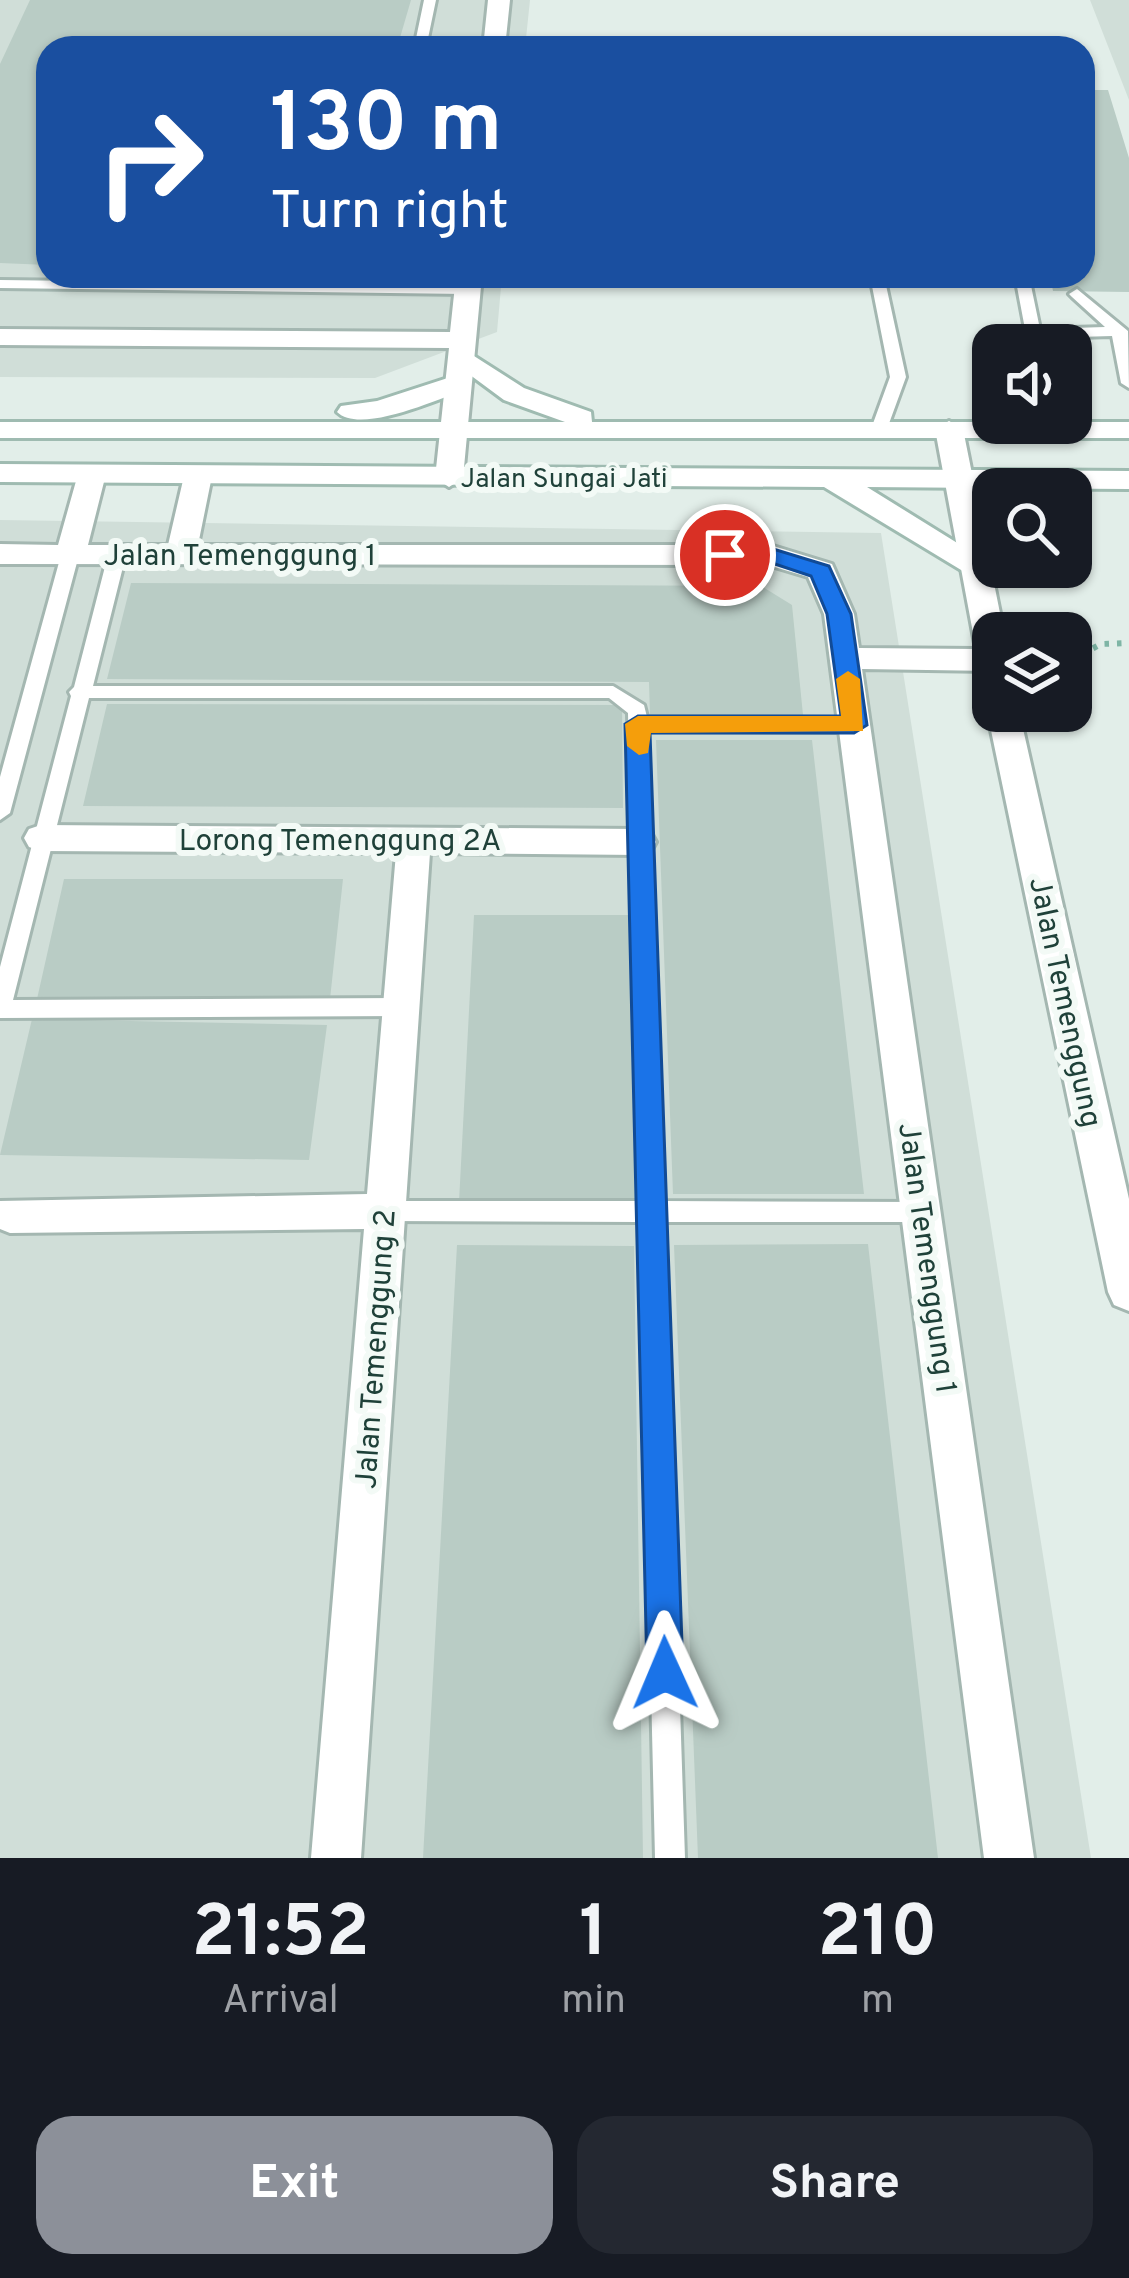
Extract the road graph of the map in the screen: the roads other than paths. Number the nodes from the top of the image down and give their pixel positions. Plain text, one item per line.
1 (430, 0) edge
2 (499, 0) edge
3 (422, 36) edge
4 (495, 36) edge
5 (0, 284) edge
6 (36, 284) edge
7 (468, 288) edge
8 (879, 288) edge
9 (1024, 288) edge
10 (1077, 294) dead end
11 (1032, 324) edge
12 (1124, 330) edge
13 (1092, 333) edge
14 (0, 337) edge
15 (461, 360) junction
16 (1129, 383) edge
17 (454, 427) junction
18 (609, 428) junction
19 (972, 428) edge
20 (879, 429) junction
21 (949, 429) junction
22 (1092, 429) edge
23 (0, 430) edge
24 (210, 430) junction
25 (1129, 430) edge
26 (0, 473) edge
27 (92, 474) junction
28 (198, 476) junction
29 (449, 478) junction
30 (830, 479) junction
31 (959, 480) junction
32 (1129, 482) edge
33 (1092, 495) edge
34 (972, 520) edge
35 (0, 554) edge
36 (972, 554) edge
37 (70, 555) junction
38 (117, 555) junction
39 (181, 555) junction
40 (870, 659) junction
41 (972, 659) edge
42 (78, 692) junction
43 (638, 724) junction
44 (854, 725) junction
45 (1009, 732) edge
46 (0, 813) edge
47 (41, 838) junction
48 (414, 841) junction
49 (639, 842) junction
50 (401, 1007) junction
51 (0, 1009) edge
52 (385, 1211) junction
53 (652, 1212) junction
54 (922, 1212) junction
55 (10, 1215) dead end
56 (1129, 1292) edge
57 (336, 1858) edge
58 (670, 1858) edge
59 (1009, 1858) edge

1 - 3 lane
2 - 4 street
5 - 6 lane
7 - 15 street
8 - 20 lane
9 - 11 lane
10 - 12 lane
12 - 13 lane
12 - 16 lane
14 - 15 street
15 - 17 street
15 - 18 street
15 - 24 street
17 - 18 street, Jalan Sungai Jati
17 - 24 street, Jalan Sungai Jati
17 - 29 street
18 - 20 street, Jalan Sungai Jati
19 - 21 street, Jalan Sungai Jati
20 - 21 street, Jalan Sungai Jati
21 - 31 street
22 - 25 street, Jalan Sungai Jati
23 - 24 street, Jalan Sungai Jati
26 - 27 street, Jalan Sungai Jati
27 - 28 street, Jalan Sungai Jati
27 - 37 street
28 - 29 street, Jalan Sungai Jati
28 - 39 street
29 - 30 street, Jalan Sungai Jati
30 - 31 street, Jalan Sungai Jati
30 - 36 street
31 - 32 street, Jalan Sungai Jati
31 - 34 street
32 - 33 street
35 - 37 street, Jalan Temenggung 1
37 - 38 street, Jalan Temenggung 1
37 - 46 lane
38 - 39 street, Jalan Temenggung 1
38 - 42 lane
39 - 40 street, Jalan Temenggung 1
40 - 41 street
40 - 44 street, Jalan Temenggung 1
42 - 43 lane
42 - 47 lane
43 - 44 lane
43 - 49 lane
44 - 54 street, Jalan Temenggung 1
45 - 56 street, Jalan Temenggung
47 - 48 street, Lorong Temenggung 2A
47 - 51 lane
48 - 49 street, Lorong Temenggung 2A
48 - 50 street, Jalan Temenggung 2
49 - 53 lane
50 - 51 lane
50 - 52 street, Jalan Temenggung 2
52 - 53 lane
52 - 55 street
52 - 57 street, Jalan Temenggung 2
53 - 54 lane
53 - 58 lane
54 - 59 street, Jalan Temenggung 1

